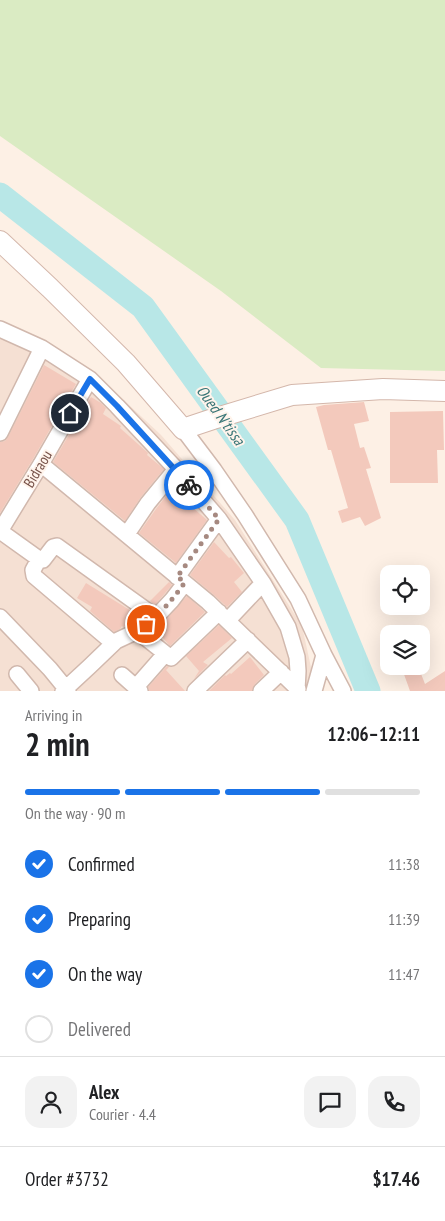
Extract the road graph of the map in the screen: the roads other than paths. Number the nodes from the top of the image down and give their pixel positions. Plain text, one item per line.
1 (0, 242) edge
2 (0, 329) edge
3 (42, 348) junction
4 (90, 379) junction
5 (445, 391) edge
6 (183, 429) junction
7 (0, 433) edge
8 (41, 464) junction
9 (176, 469) junction
10 (219, 519) junction
11 (0, 531) edge
12 (127, 534) junction
13 (40, 559) junction
14 (181, 580) junction
15 (263, 583) junction
16 (224, 616) junction
17 (0, 617) edge
18 (156, 617) junction
19 (137, 631) junction
20 (248, 640) junction
21 (113, 643) junction
22 (165, 654) junction
23 (324, 655) junction
24 (281, 672) junction
25 (17, 674) dead end
26 (122, 675) dead end
27 (138, 689) edge
28 (66, 690) edge
29 (297, 690) edge
30 (31, 691) edge
31 (195, 691) edge
32 (261, 691) edge
33 (314, 691) edge
34 (343, 691) edge

1 - 6 main road
2 - 3 street
3 - 4 street
3 - 7 street
4 - 8 street, Bidraou
4 - 9 street
5 - 6 main road
6 - 23 street
8 - 11 street, Bidraou
8 - 12 street
9 - 10 street
9 - 12 street
10 - 14 street
10 - 15 street
11 - 13 street
12 - 14 street
13 - 18 street
13 - 21 street
14 - 16 street
14 - 18 street
15 - 16 street
15 - 29 street
16 - 20 street
16 - 22 street
17 - 28 street
18 - 19 street
19 - 21 street
19 - 22 street
20 - 24 street
20 - 31 street
21 - 28 street
22 - 27 street
23 - 33 street
23 - 34 street
24 - 29 street
24 - 32 street
25 - 30 street
26 - 27 street

